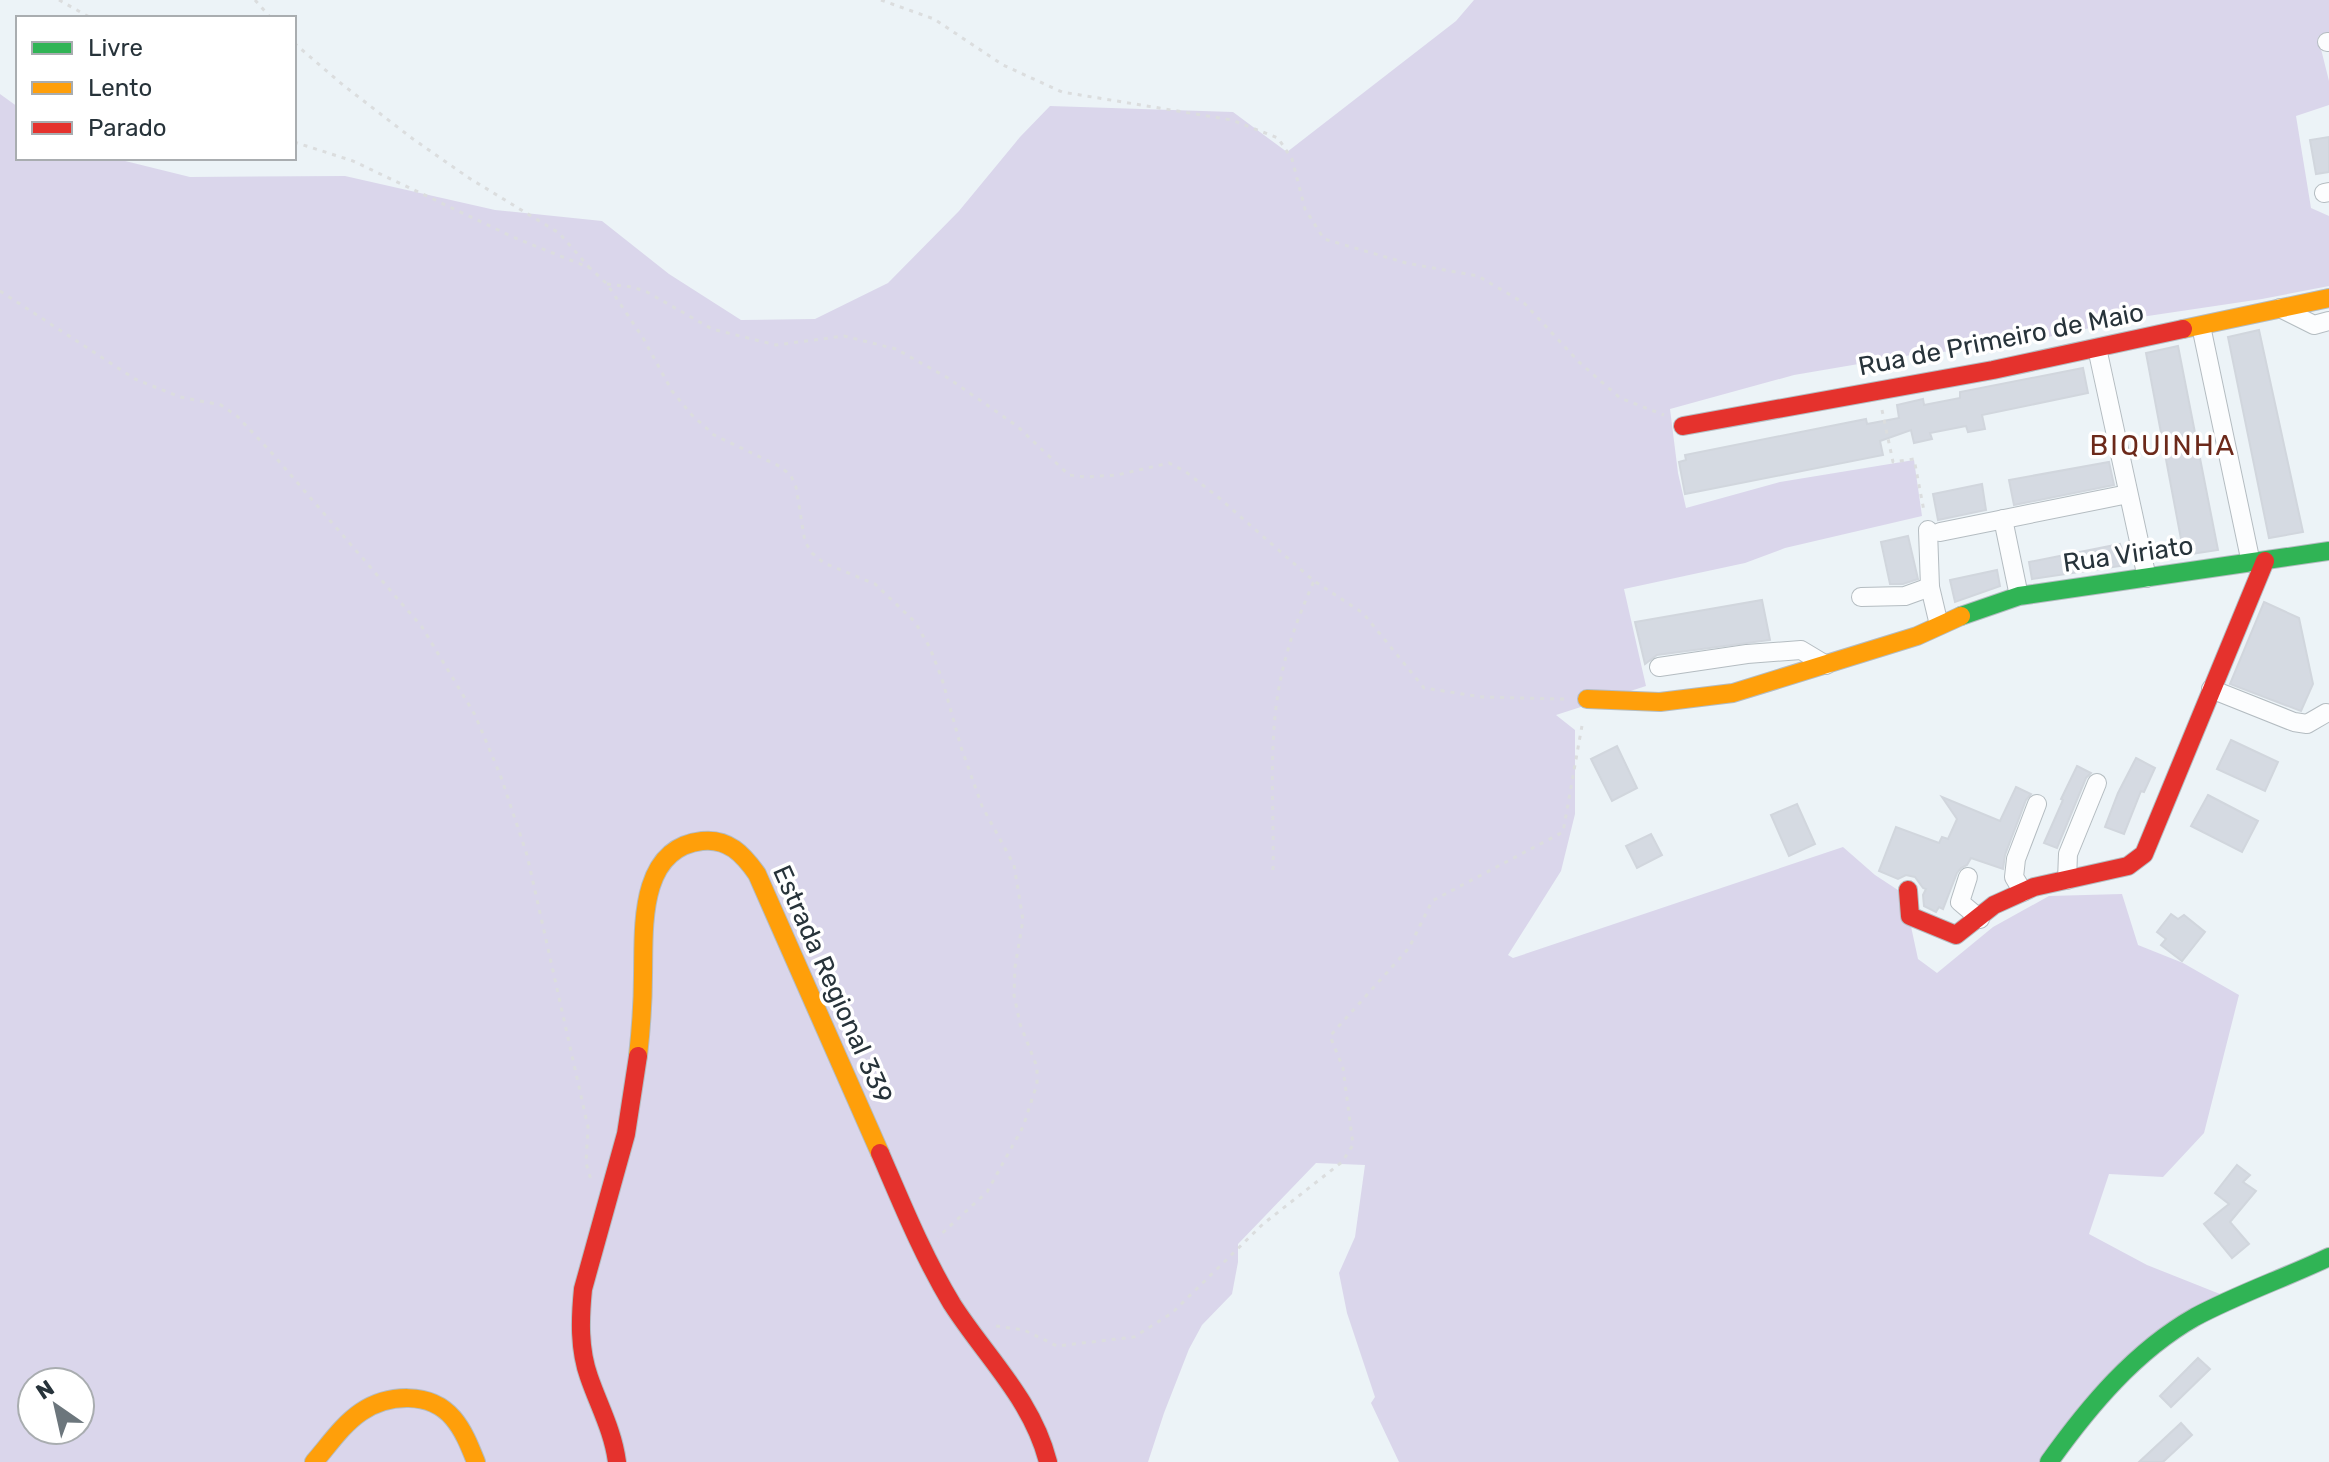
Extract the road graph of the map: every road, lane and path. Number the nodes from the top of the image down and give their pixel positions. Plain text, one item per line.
1 (59, 0) edge
2 (255, 0) edge
3 (881, 0) edge
4 (87, 16) edge
5 (269, 16) edge
6 (296, 45) edge
7 (296, 143) edge
8 (590, 268) junction
9 (607, 284) junction
10 (0, 291) edge
11 (2329, 298) edge
12 (2280, 308) junction
13 (2329, 321) edge
14 (2201, 326) junction
15 (2097, 348) junction
16 (1878, 391) junction
17 (1683, 426) joint
18 (2128, 494) junction
19 (2003, 519) junction
20 (1934, 531) junction
21 (2329, 551) edge
22 (2258, 562) junction
23 (2147, 578) junction
24 (1314, 581) junction
25 (1930, 587) junction
26 (2019, 596) junction
27 (1861, 597) dead end
28 (1939, 625) junction
29 (1826, 665) junction
30 (1659, 667) dead end
31 (2211, 689) junction
32 (1587, 699) junction
33 (2326, 713) dead end
34 (2097, 783) dead end
35 (2037, 804) dead end
36 (1273, 870) dead end
37 (1968, 877) dead end
38 (2067, 880) junction
39 (1908, 890) dead end
40 (2023, 892) junction
41 (1980, 919) junction
42 (607, 1202) junction
43 (923, 1251) junction
44 (2329, 1257) edge
45 (994, 1326) dead end
46 (314, 1462) edge
47 (476, 1462) edge
48 (617, 1462) edge
49 (1048, 1462) edge
50 (2049, 1462) edge

1 - 4 path
2 - 5 path
3 - 17 path
6 - 8 path
7 - 8 path
8 - 9 path
9 - 24 path
9 - 43 path
10 - 42 path
11 - 12 street, Rua de Primeiro de Maio
12 - 13 street
12 - 14 street, Rua de Primeiro de Maio
14 - 15 street, Rua de Primeiro de Maio
14 - 22 street
15 - 16 street, Rua de Primeiro de Maio
15 - 18 street
16 - 17 street, Rua de Primeiro de Maio
16 - 20 path
18 - 19 street
18 - 23 street
19 - 20 street
19 - 26 street
20 - 25 street
21 - 22 street, Rua Viriato
22 - 23 street, Rua Viriato
22 - 31 street
23 - 26 street, Rua Viriato
24 - 32 path
24 - 36 path
25 - 27 street
25 - 28 street
26 - 28 street, Rua Viriato
28 - 29 street, Rua Viriato
29 - 30 street
29 - 32 street, Rua Viriato
31 - 33 street
31 - 38 street
32 - 45 path
34 - 38 street
35 - 40 street
37 - 41 street
38 - 40 street
39 - 41 street
40 - 41 street
42 - 43 street, Estrada Regional 339
42 - 48 street, Estrada Regional 339
43 - 49 street, Estrada Regional 339
44 - 50 street
46 - 47 street

